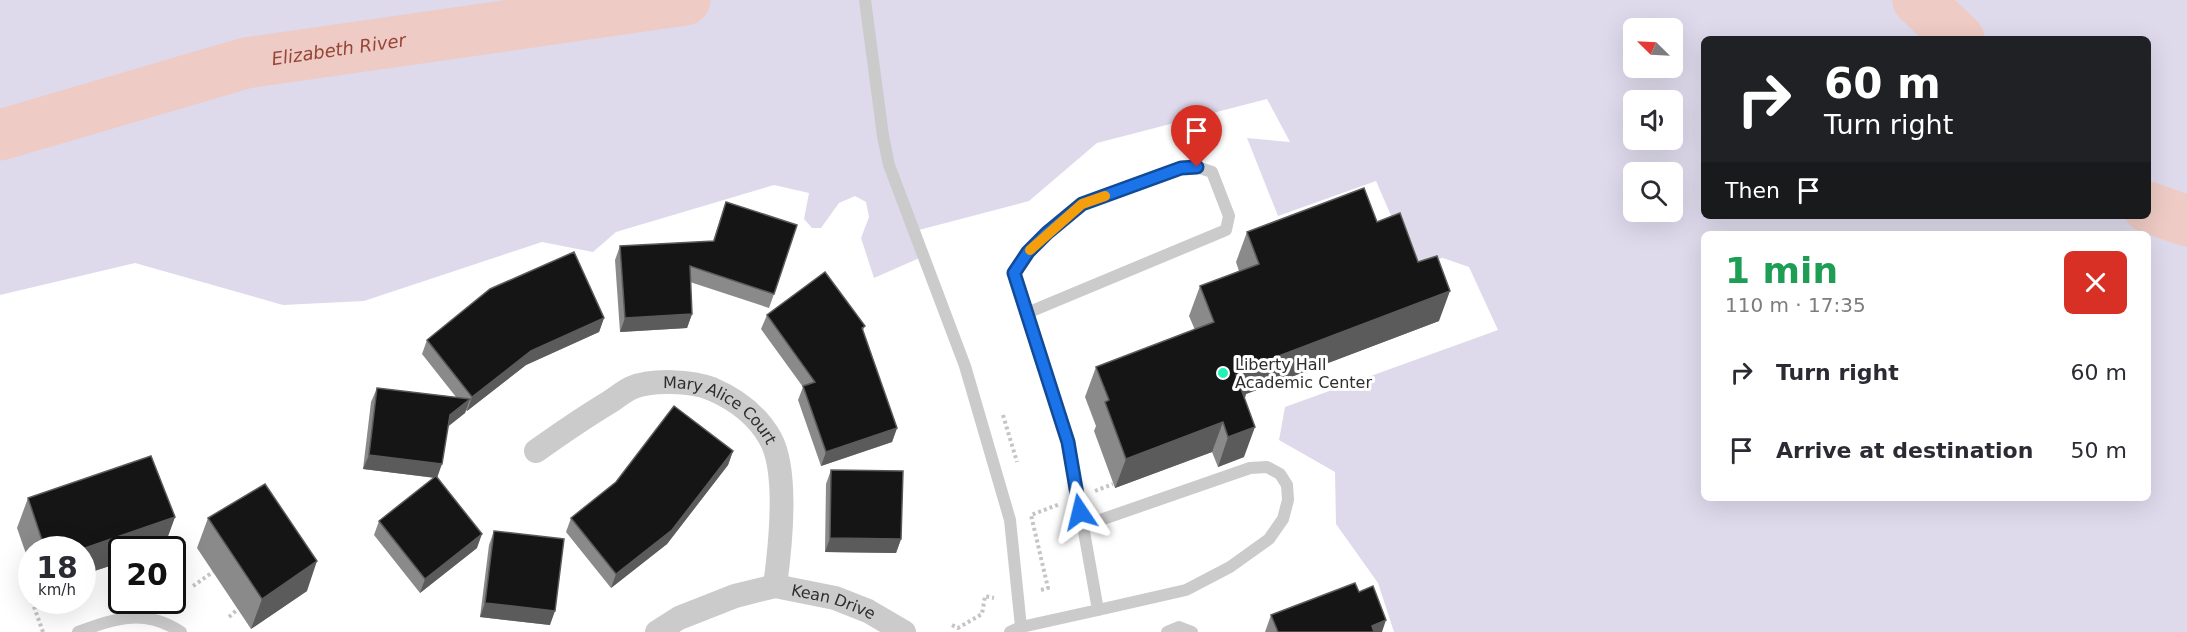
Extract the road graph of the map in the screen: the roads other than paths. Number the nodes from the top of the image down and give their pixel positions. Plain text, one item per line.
1 (865, 0) edge
2 (1027, 313) junction
3 (537, 451) dead end
4 (1083, 526) junction
5 (775, 586) junction
6 (1098, 610) junction
7 (1015, 630) edge
8 (78, 632) edge
9 (181, 632) edge
10 (657, 632) edge
11 (904, 632) edge
12 (1167, 632) edge
13 (1192, 632) edge

1 - 7 lane
2 - 2 lane
2 - 4 lane
3 - 5 street, Mary Alice Court
4 - 6 lane
4 - 6 lane
5 - 10 street, Kean Drive
5 - 11 street, Kean Drive
6 - 7 lane
8 - 9 lane
12 - 13 lane

